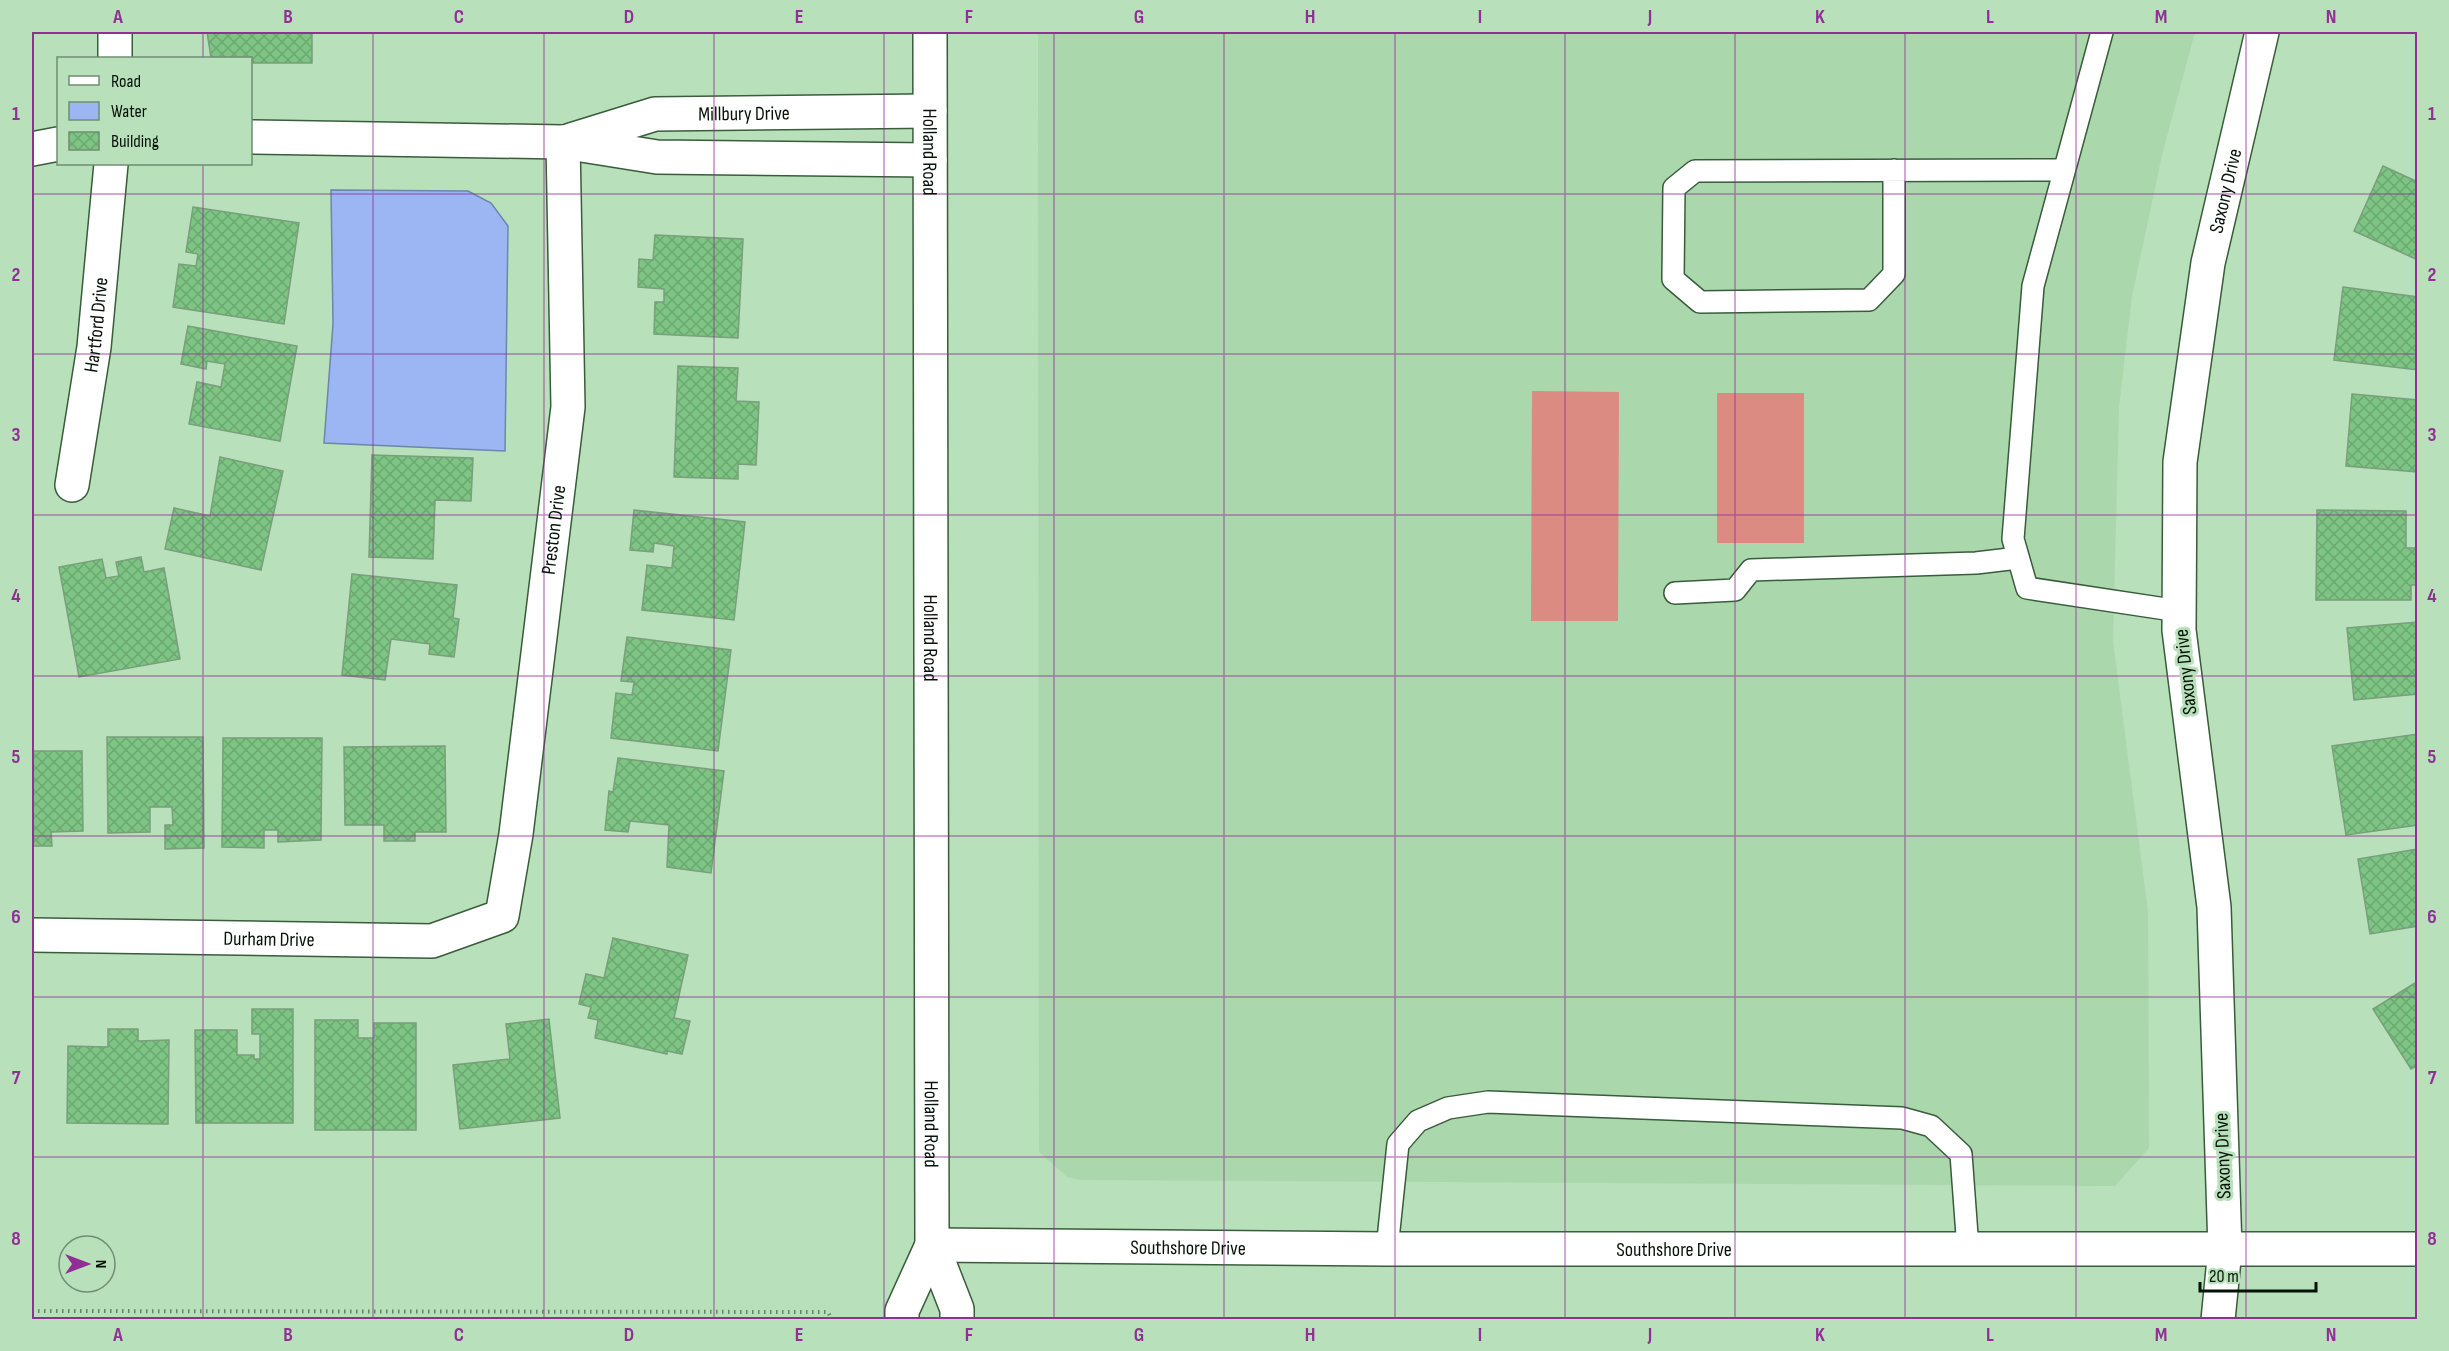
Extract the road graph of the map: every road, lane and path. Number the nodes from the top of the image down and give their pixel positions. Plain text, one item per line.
1 (116, 32) edge
2 (930, 32) edge
3 (2102, 32) edge
4 (2262, 32) edge
5 (115, 57) edge
6 (930, 111) junction
7 (252, 137) edge
8 (563, 142) junction
9 (57, 144) edge
10 (32, 149) edge
11 (930, 160) junction
12 (111, 165) edge
13 (1894, 170) junction
14 (2064, 170) junction
15 (72, 485) dead end
16 (2018, 558) junction
17 (1676, 593) dead end
18 (2179, 611) junction
19 (502, 916) joint
20 (32, 935) edge
21 (932, 1245) junction
22 (1968, 1249) junction
23 (2225, 1249) junction
24 (2418, 1249) edge
25 (1387, 1250) junction
26 (32, 1311) edge
27 (832, 1320) edge
28 (902, 1320) edge
29 (957, 1320) edge
30 (2218, 1320) edge

1 - 5 street
2 - 6 street, Holland Road
3 - 14 lane
4 - 18 street, Saxony Drive
6 - 8 street, Millbury Drive
6 - 11 street, Holland Road
7 - 8 street, Millbury Drive
8 - 11 street, Millbury Drive
8 - 19 street, Preston Drive
9 - 10 street
11 - 21 street, Holland Road
12 - 15 street, Hartford Drive
13 - 13 lane
13 - 14 lane
14 - 16 lane
16 - 17 lane
16 - 18 lane
18 - 23 street, Saxony Drive
19 - 20 street, Durham Drive
21 - 25 street, Southshore Drive
21 - 28 street, Holland Road
21 - 29 street, Holland Road
22 - 23 street, Southshore Drive
22 - 25 street, Southshore Drive
22 - 25 lane
23 - 24 street, Southshore Drive
23 - 30 street, Saxony Drive
26 - 27 path

